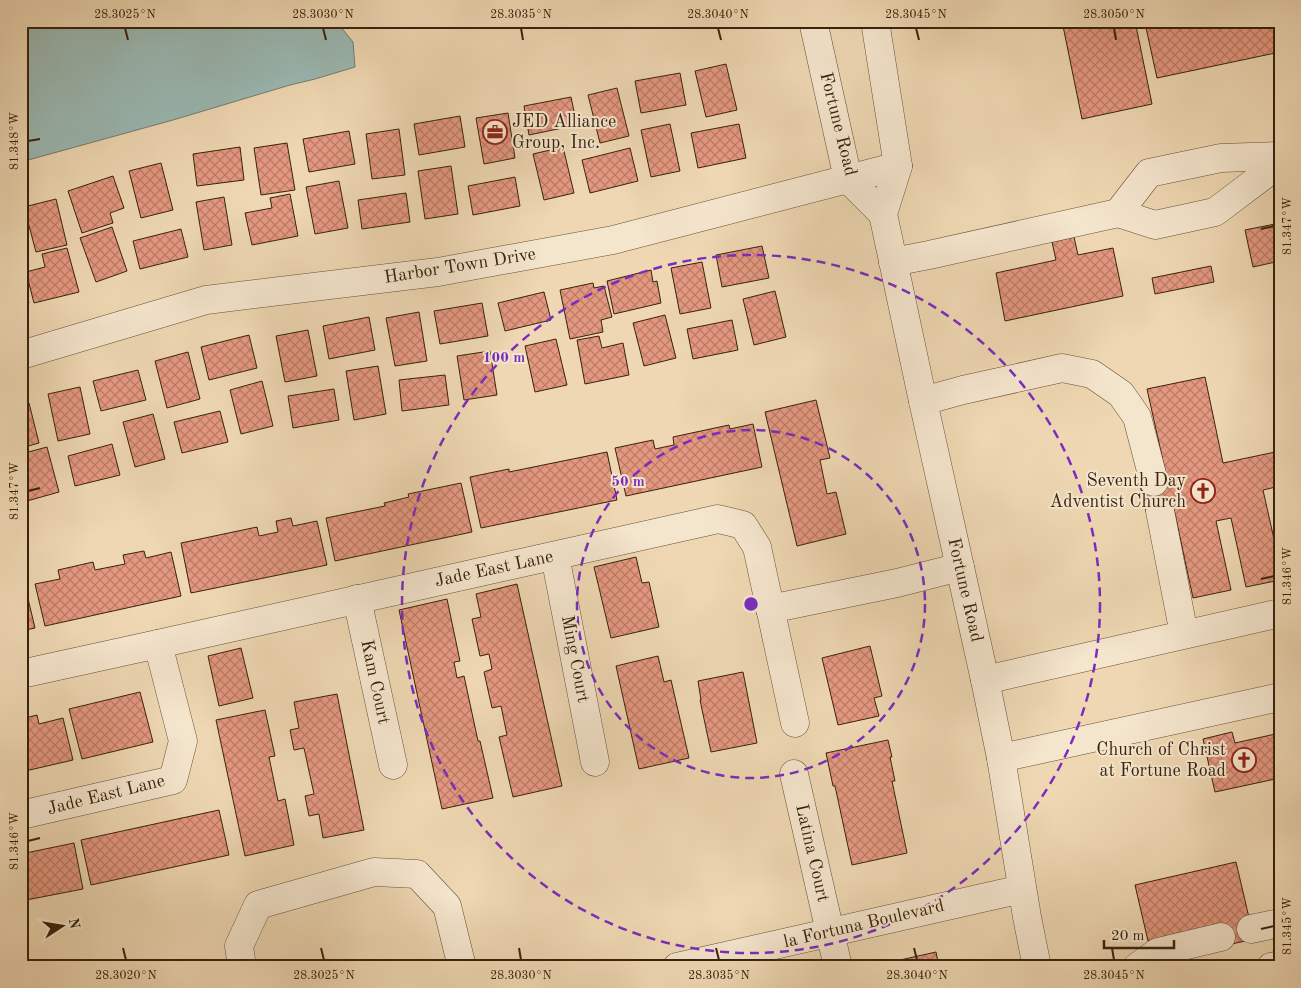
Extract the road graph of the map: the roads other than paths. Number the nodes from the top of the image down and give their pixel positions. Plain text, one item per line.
1 (813, 21) edge
2 (875, 21) edge
3 (1280, 156) edge
4 (1280, 163) edge
5 (898, 166) junction
6 (848, 179) junction
7 (883, 214) junction
8 (1118, 214) junction
9 (893, 262) junction
10 (21, 355) edge
11 (923, 400) junction
12 (1154, 482) dead end
13 (1160, 511) dead end
14 (555, 556) junction
15 (960, 568) junction
16 (357, 599) junction
17 (770, 609) junction
18 (1280, 613) edge
19 (1184, 634) junction
20 (158, 644) junction
21 (21, 674) edge
22 (985, 680) junction
23 (1280, 697) edge
24 (795, 723) dead end
25 (1000, 758) junction
26 (596, 762) dead end
27 (393, 765) dead end
28 (794, 774) dead end
29 (21, 815) edge
30 (1022, 889) junction
31 (1280, 923) edge
32 (1251, 929) dead end
33 (830, 932) junction
34 (1221, 936) dead end
35 (1280, 965) edge
36 (242, 967) edge
37 (462, 967) edge
38 (677, 967) edge
39 (838, 967) edge
40 (1037, 967) edge
41 (1137, 967) edge
42 (1271, 967) edge

1 - 6 street, Fortune Road
2 - 5 street, Fortune Road
3 - 8 street
4 - 8 street
5 - 6 street, Harbor Town Drive
5 - 7 street, Fortune Road
6 - 7 street, Fortune Road
6 - 10 street, Harbor Town Drive
7 - 9 street, Fortune Road
8 - 9 street
9 - 11 street, Fortune Road
11 - 12 street
11 - 15 street, Fortune Road
13 - 19 street
14 - 16 street, Jade East Lane
14 - 17 street, Jade East Lane
14 - 26 street, Ming Court
15 - 17 street
15 - 22 street, Fortune Road
16 - 20 street, Jade East Lane
16 - 27 street, Kam Court
17 - 24 street, Jade East Lane
18 - 19 street
19 - 22 street
20 - 21 street, Jade East Lane
20 - 29 street, Jade East Lane
22 - 25 street, Fortune Road
23 - 25 street
25 - 30 street, Fortune Road
28 - 33 street, Latina Court
30 - 33 street, la Fortuna Boulevard
30 - 40 street, Fortune Road
31 - 32 street
33 - 38 street, la Fortuna Boulevard
33 - 39 street, Latina Court
34 - 41 street
35 - 42 street
36 - 37 street

